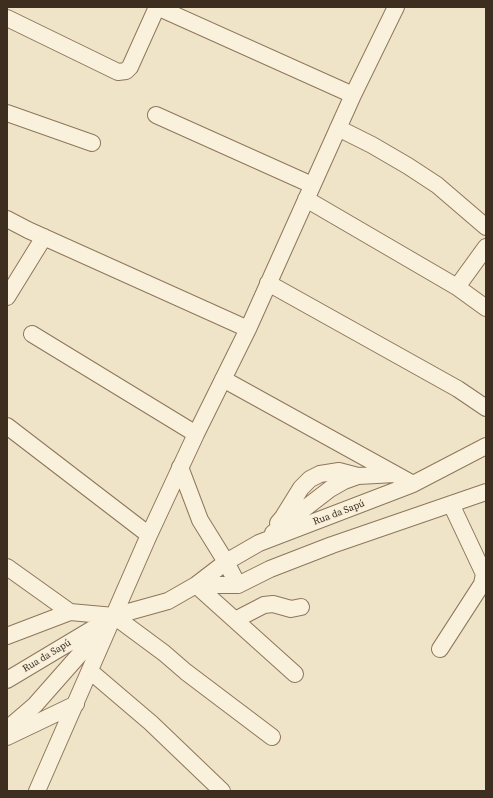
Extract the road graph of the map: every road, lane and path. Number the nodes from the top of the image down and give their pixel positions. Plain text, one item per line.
1 (157, 7) edge
2 (396, 7) edge
3 (7, 18) edge
4 (353, 95) junction
5 (7, 113) edge
6 (156, 115) dead end
7 (338, 128) junction
8 (92, 143) dead end
9 (309, 192) junction
10 (7, 219) edge
11 (486, 227) edge
12 (44, 237) junction
13 (486, 247) edge
14 (268, 283) junction
15 (457, 286) junction
16 (7, 297) edge
17 (486, 308) edge
18 (248, 329) junction
19 (32, 334) dead end
20 (223, 379) junction
21 (486, 408) edge
22 (7, 426) edge
23 (196, 434) junction
24 (486, 446) edge
25 (180, 467) junction
26 (395, 474) junction
27 (413, 484) junction
28 (486, 492) edge
29 (451, 504) junction
30 (149, 535) junction
31 (259, 543) junction
32 (226, 562) junction
33 (7, 567) edge
34 (238, 584) junction
35 (196, 585) junction
36 (301, 607) dead end
37 (70, 612) junction
38 (114, 616) junction
39 (235, 620) junction
40 (7, 636) edge
41 (440, 649) dead end
42 (90, 671) junction
43 (295, 674) dead end
44 (7, 680) edge
45 (76, 704) junction
46 (7, 729) edge
47 (7, 737) edge
48 (272, 737) dead end
49 (37, 791) edge
50 (222, 791) edge

1 - 3 street
1 - 4 street
2 - 4 street
4 - 7 street
5 - 8 street
6 - 9 street
7 - 9 street
7 - 11 street
9 - 14 street
9 - 15 street
10 - 12 street
12 - 16 street
12 - 18 street
13 - 15 street
14 - 18 street
14 - 21 street
15 - 17 street
18 - 20 street
19 - 23 street
20 - 23 street
20 - 26 street
22 - 30 street
23 - 25 street
24 - 27 street, Rua da Sapú
25 - 30 street
25 - 32 street
26 - 27 street
26 - 31 street
27 - 31 street, Rua da Sapú
28 - 29 street, Rua da Sapú
29 - 34 street, Rua da Sapú
29 - 41 street
30 - 38 street
31 - 32 street, Rua da Sapú
32 - 34 street
32 - 35 street, Rua da Sapú
33 - 37 street
34 - 35 street, Rua da Sapú
35 - 38 street, Rua da Sapú
35 - 39 street
36 - 39 street
37 - 38 street
37 - 40 street
38 - 42 street
38 - 44 street, Rua da Sapú
38 - 46 street
38 - 48 street
39 - 43 street
42 - 45 street
42 - 50 street
45 - 47 street
45 - 49 street

